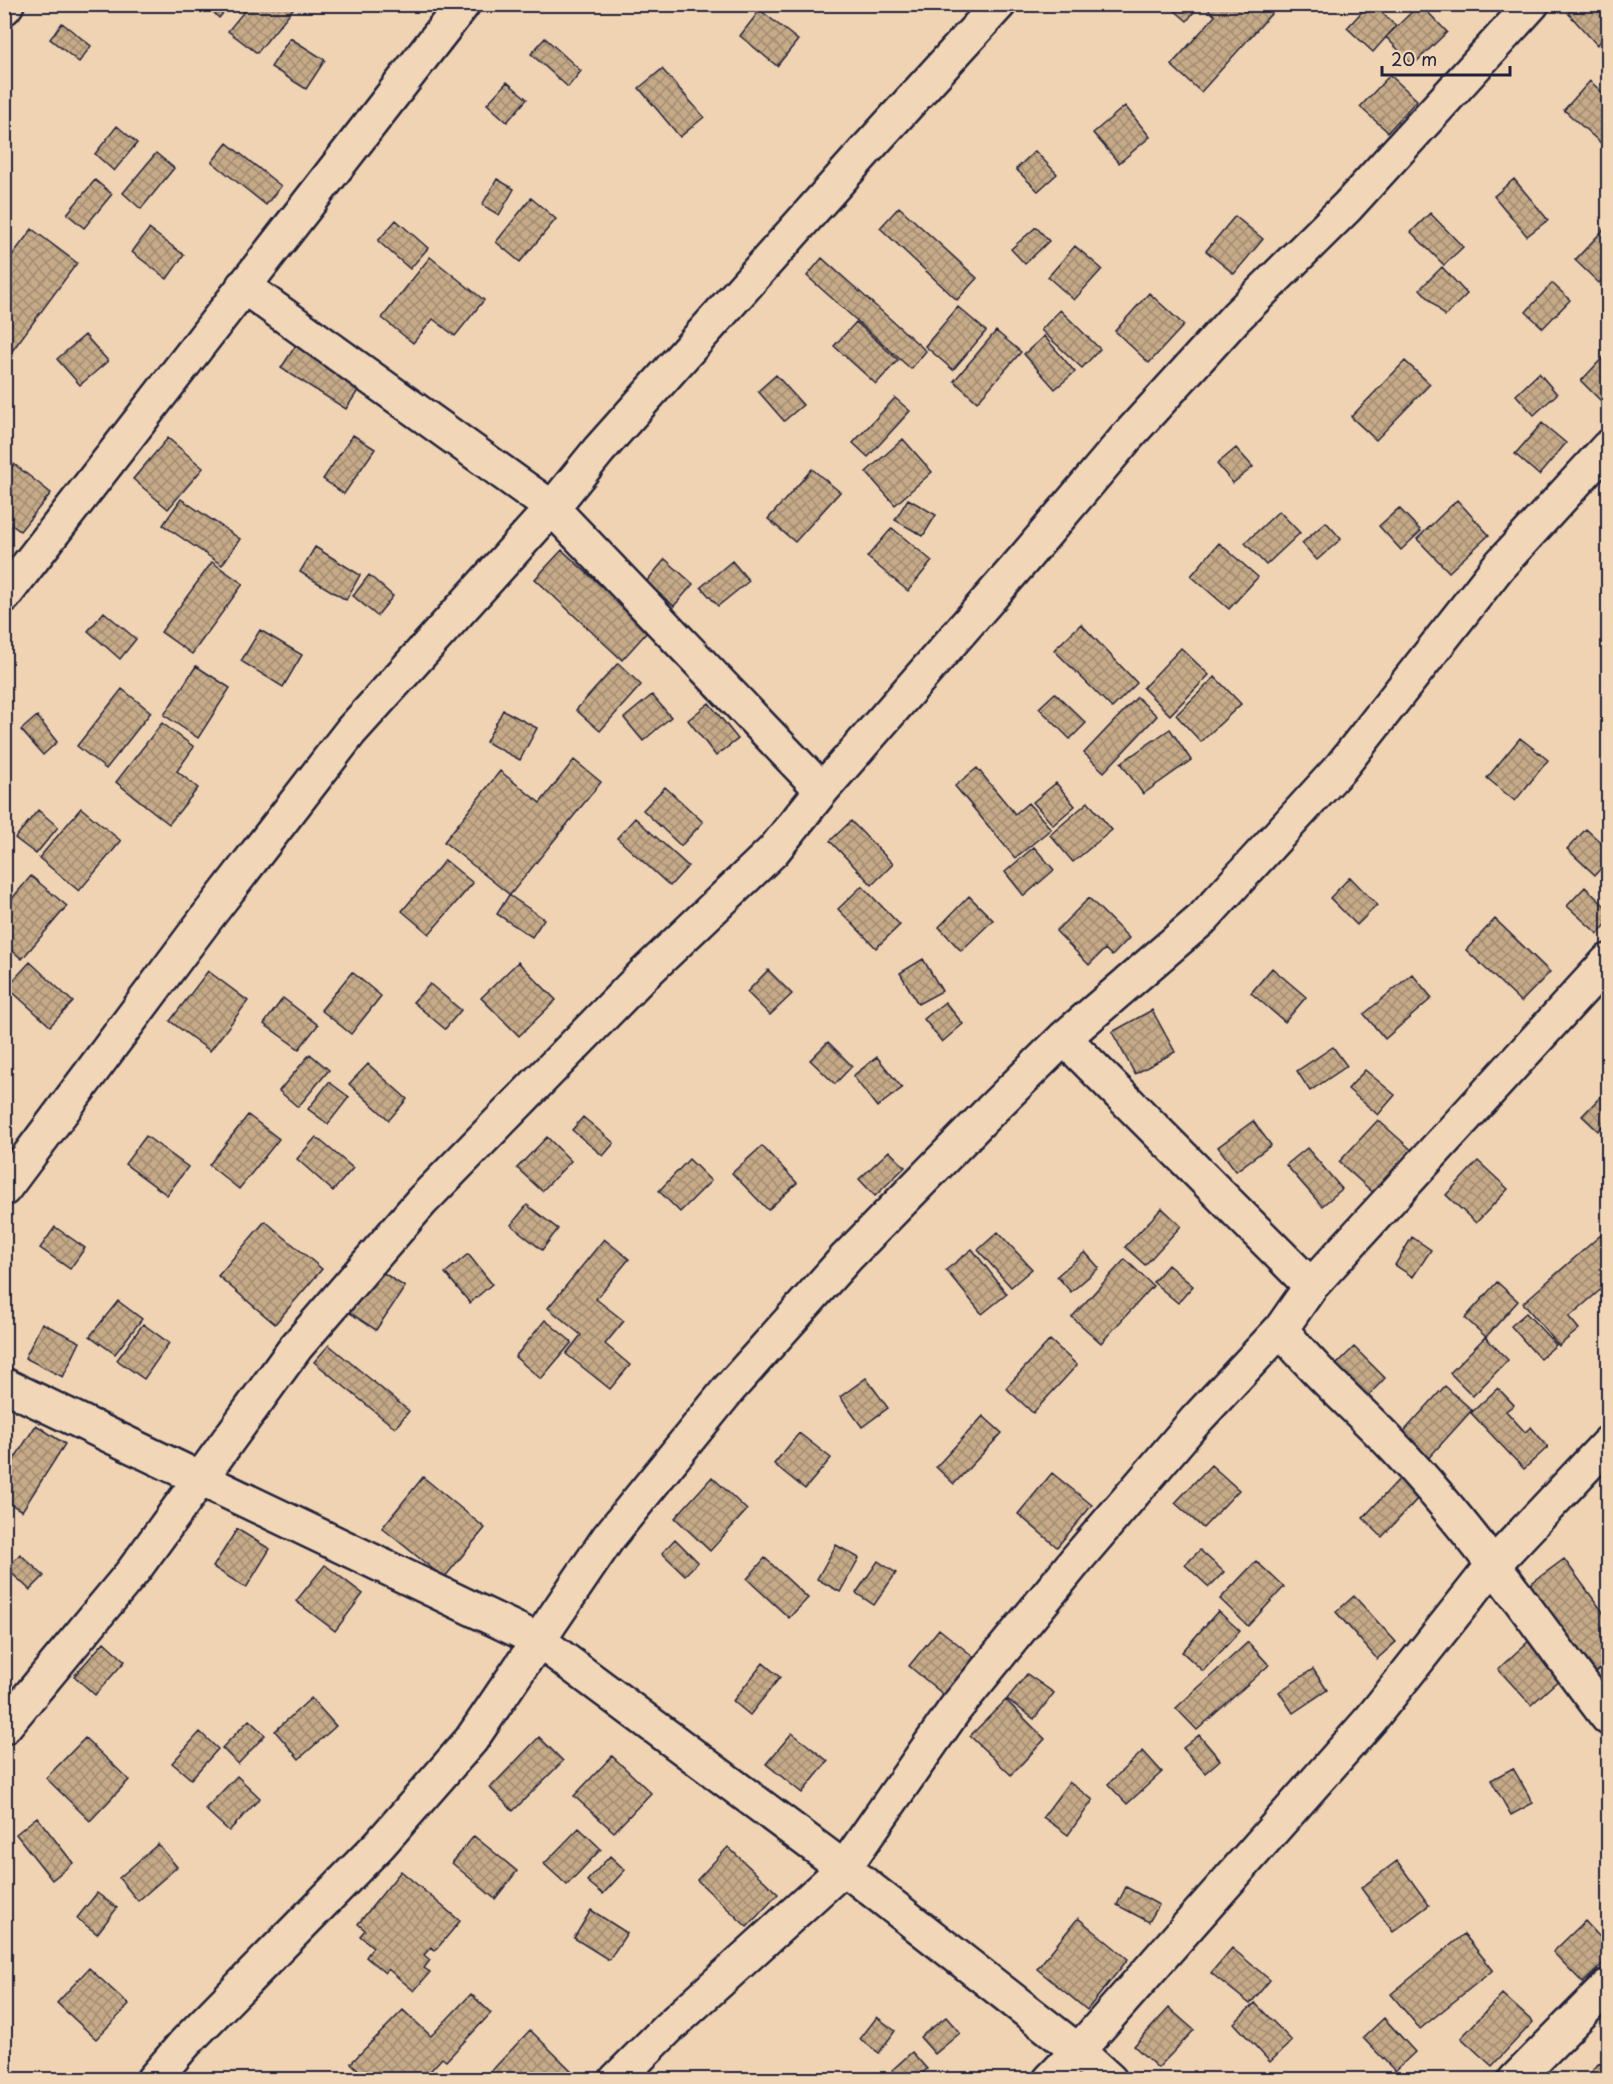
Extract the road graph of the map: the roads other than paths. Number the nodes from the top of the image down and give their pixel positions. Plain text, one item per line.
1 (7, 4) edge
2 (463, 4) edge
3 (999, 4) edge
4 (1532, 4) edge
5 (4, 8) edge
6 (243, 286) junction
7 (1608, 447) edge
8 (552, 508) junction
9 (4, 596) edge
10 (822, 790) junction
11 (1608, 961) edge
12 (1064, 1038) junction
13 (4, 1190) edge
14 (1311, 1286) junction
15 (1281, 1329) junction
16 (4, 1385) edge
17 (1608, 1443) edge
18 (201, 1477) junction
19 (1494, 1564) junction
20 (538, 1640) junction
21 (1608, 1718) edge
22 (4, 1727) edge
23 (844, 1868) junction
24 (1608, 1986) edge
25 (1078, 2051) junction
26 (153, 2079) edge
27 (616, 2079) edge
28 (1050, 2079) edge
29 (1110, 2079) edge
30 (1515, 2079) edge

1 - 5 street
2 - 6 street
3 - 8 street
4 - 10 street
6 - 8 street
6 - 9 street
7 - 12 street
8 - 10 street
8 - 13 street
10 - 18 street
11 - 14 street
12 - 14 street
12 - 20 street
14 - 15 street
15 - 19 street
15 - 23 street
16 - 18 street
17 - 19 street
18 - 20 street
18 - 22 street
19 - 21 street
19 - 25 street
20 - 23 street
20 - 26 street
23 - 25 street
23 - 27 street
24 - 30 street
25 - 28 street
25 - 29 street

